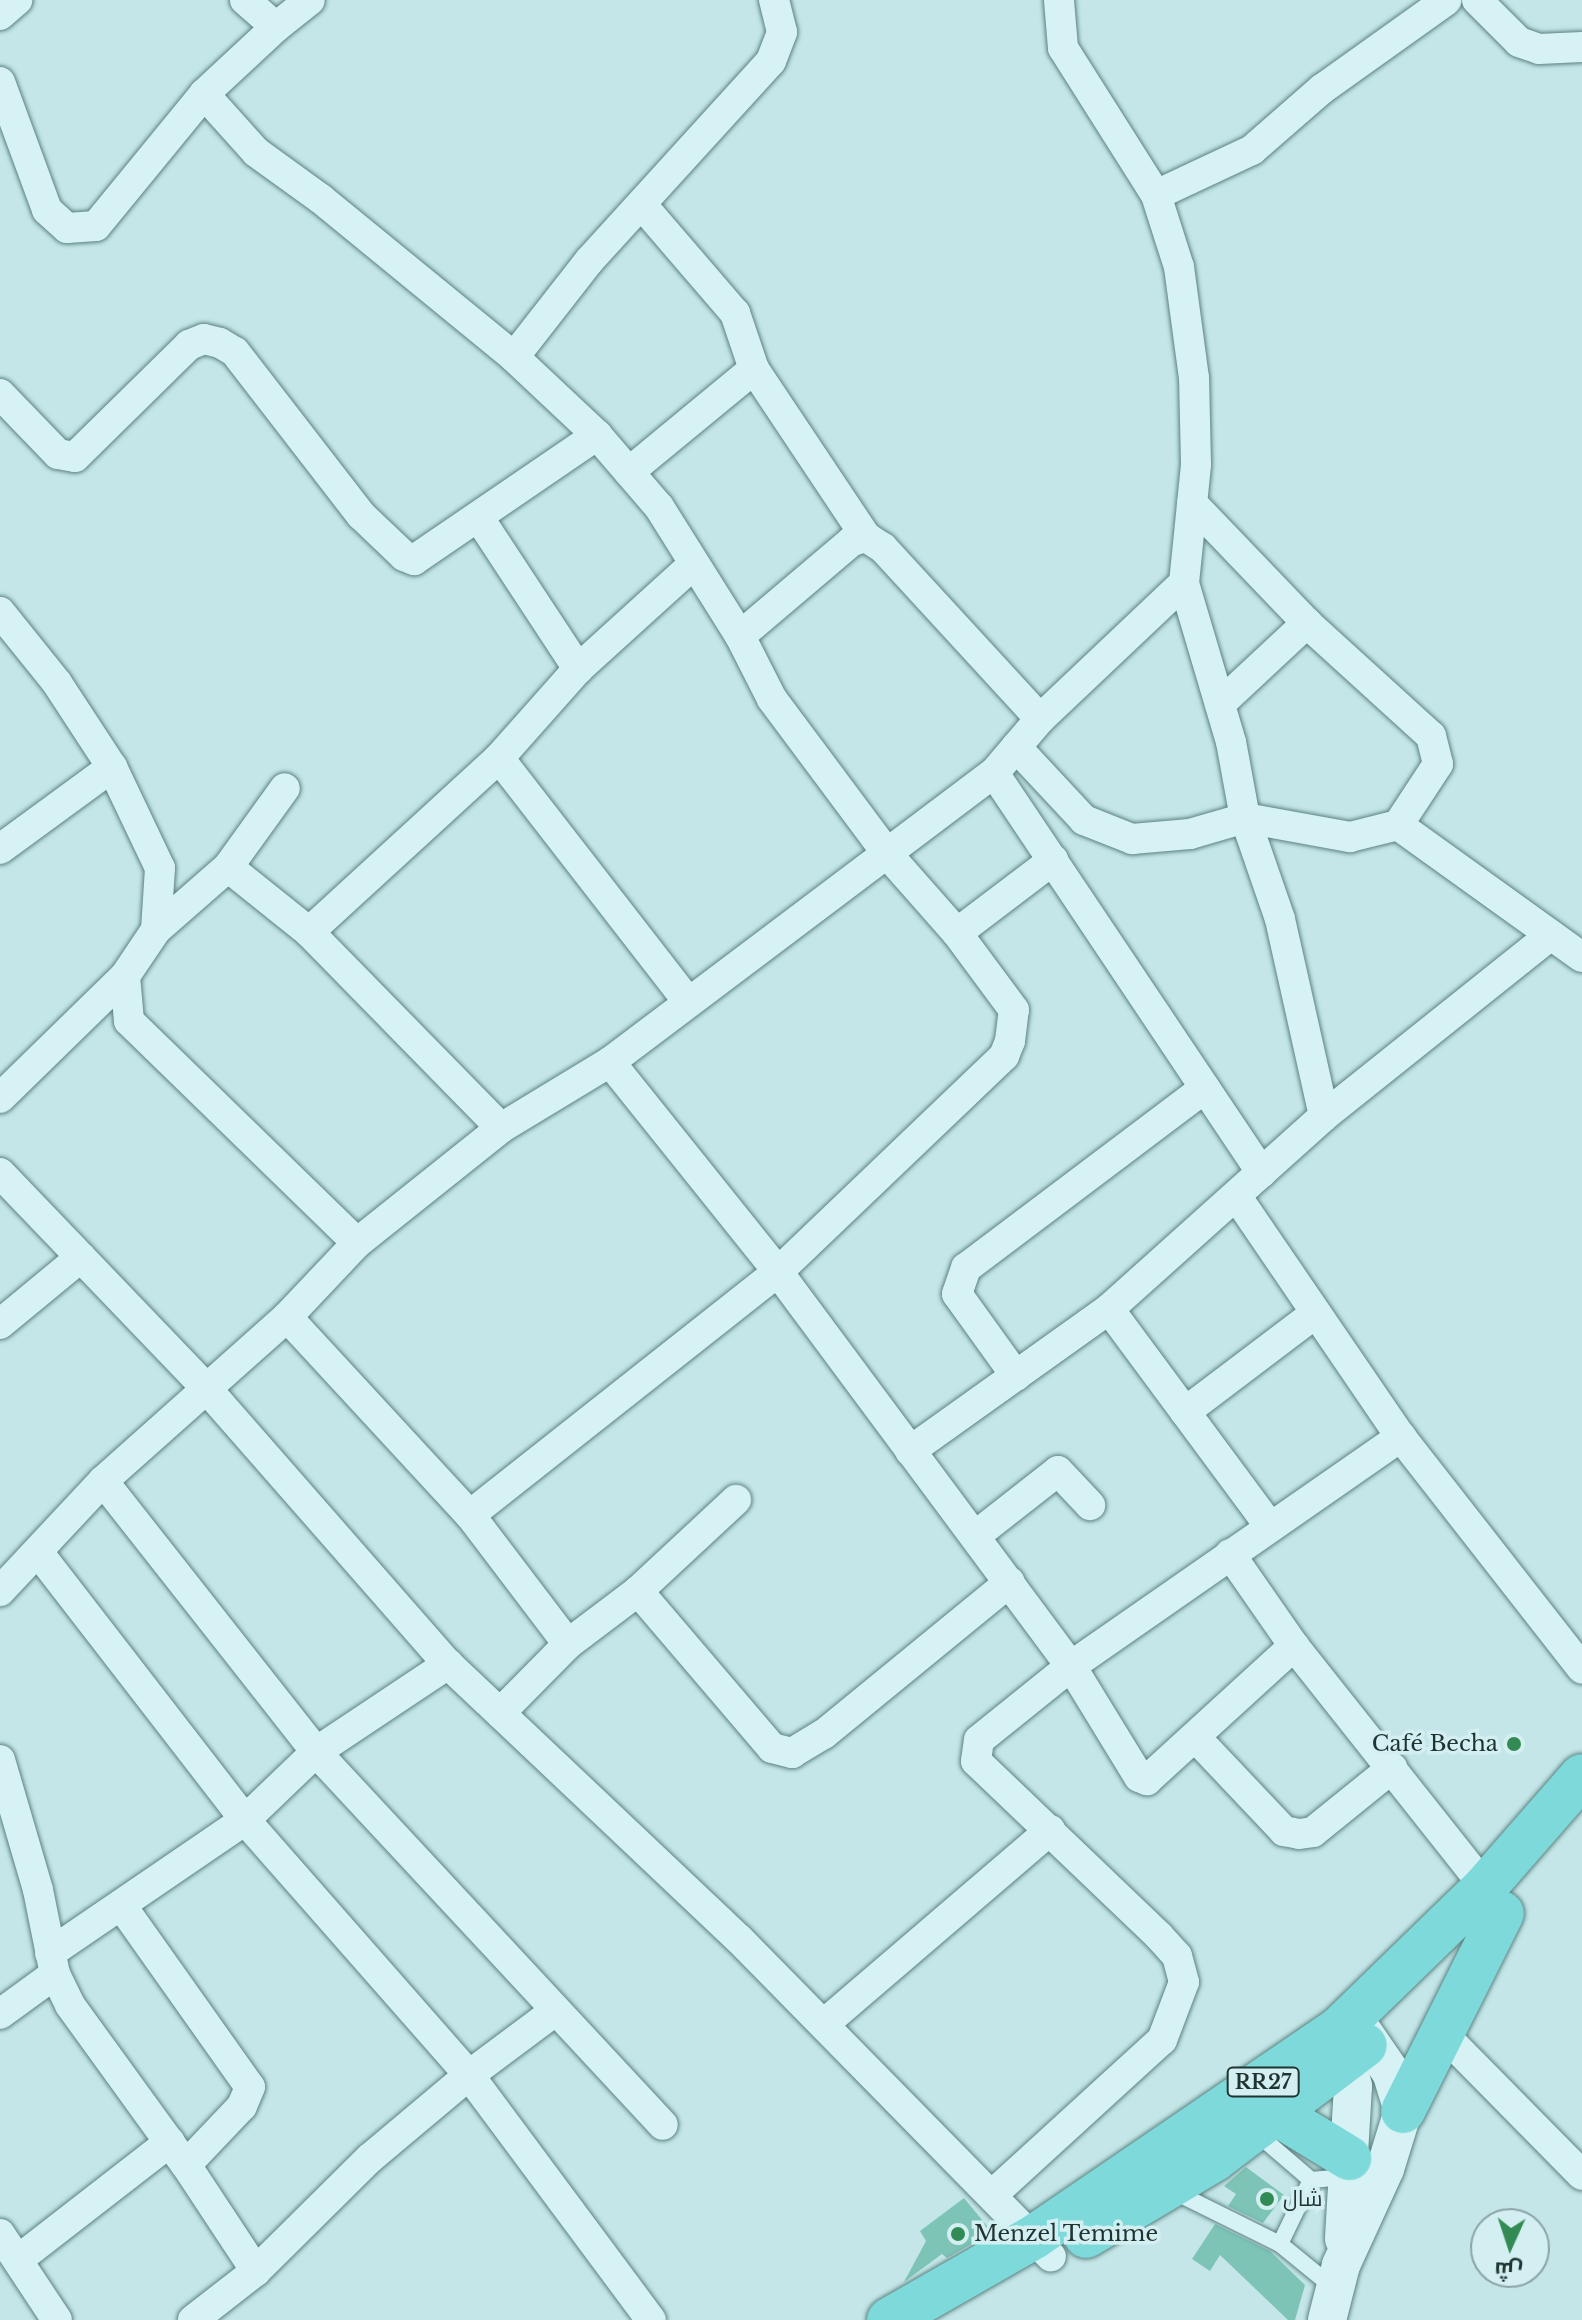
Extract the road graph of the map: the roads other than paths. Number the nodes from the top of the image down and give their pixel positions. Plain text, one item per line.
1 (17, 0) edge
2 (245, 0) edge
3 (310, 0) edge
4 (774, 0) edge
5 (1059, 0) edge
6 (1447, 0) edge
7 (1477, 0) edge
8 (0, 15) edge
9 (276, 27) junction
10 (1582, 47) edge
11 (0, 82) edge
12 (204, 94) junction
13 (1156, 195) junction
14 (642, 205) junction
15 (514, 357) junction
16 (754, 369) junction
17 (0, 394) edge
18 (597, 435) junction
19 (629, 472) junction
20 (1192, 503) junction
21 (479, 518) junction
22 (866, 537) junction
23 (694, 564) junction
24 (1184, 583) junction
25 (0, 612) edge
26 (1307, 623) junction
27 (740, 636) junction
28 (578, 669) junction
29 (1220, 704) junction
30 (1040, 719) junction
31 (1016, 747) junction
32 (499, 758) junction
33 (112, 767) junction
34 (994, 773) junction
35 (285, 788) dead end
36 (1245, 818) junction
37 (1398, 825) junction
38 (0, 849) edge
39 (889, 856) junction
40 (1053, 860) junction
41 (228, 867) junction
42 (156, 930) junction
43 (309, 932) junction
44 (957, 933) junction
45 (1551, 935) junction
46 (1582, 957) edge
47 (125, 976) junction
48 (687, 1000) junction
49 (610, 1062) junction
50 (1205, 1088) junction
51 (0, 1098) edge
52 (1324, 1116) junction
53 (501, 1128) junction
54 (0, 1173) edge
55 (1262, 1173) junction
56 (1237, 1197) junction
57 (357, 1243) junction
58 (81, 1257) junction
59 (778, 1272) junction
60 (1109, 1309) junction
61 (1316, 1313) junction
62 (287, 1317) junction
63 (0, 1324) edge
64 (1016, 1376) junction
65 (206, 1388) junction
66 (1185, 1412) junction
67 (1401, 1437) junction
68 (910, 1451) junction
69 (103, 1481) junction
70 (736, 1500) dead end
71 (1090, 1505) dead end
72 (470, 1515) junction
73 (1268, 1524) junction
74 (975, 1536) junction
75 (38, 1552) junction
76 (1230, 1554) junction
77 (1010, 1582) junction
78 (0, 1591) edge
79 (638, 1591) junction
80 (568, 1644) junction
81 (1294, 1646) junction
82 (448, 1664) junction
83 (1071, 1666) junction
84 (1582, 1669) edge
85 (500, 1713) junction
86 (1197, 1739) junction
87 (316, 1752) junction
88 (0, 1760) edge
89 (1392, 1768) junction
90 (1582, 1776) edge
91 (245, 1820) junction
92 (1582, 1820) edge
93 (1050, 1830) junction
94 (1494, 1900) junction
95 (121, 1905) junction
96 (52, 1964) junction
97 (555, 2011) junction
98 (0, 2014) edge
99 (824, 2024) junction
100 (1443, 2034) junction
101 (1353, 2036) junction
102 (469, 2075) junction
103 (1403, 2111) junction
104 (1264, 2121) junction
105 (663, 2125) dead end
106 (178, 2154) junction
107 (1361, 2168) junction
108 (1582, 2175) edge
109 (1149, 2179) junction
110 (1311, 2180) junction
111 (992, 2195) junction
112 (0, 2234) edge
113 (1280, 2244) junction
114 (1043, 2247) junction
115 (19, 2259) junction
116 (256, 2271) junction
117 (1334, 2291) edge
118 (57, 2320) edge
119 (193, 2320) edge
120 (651, 2320) edge
121 (889, 2320) edge
122 (938, 2320) edge

1 - 8 street
2 - 9 street
3 - 9 street
4 - 14 street
5 - 13 street
6 - 13 street
7 - 10 street
9 - 12 street
11 - 12 street
12 - 15 street
13 - 20 street
14 - 15 street
14 - 16 street
15 - 18 street
16 - 19 street
16 - 22 street
17 - 21 street
18 - 19 street
18 - 21 street
19 - 23 street
20 - 24 street
20 - 26 street
21 - 28 street
22 - 27 street
22 - 30 street
23 - 27 street
23 - 28 street
24 - 29 street
24 - 30 street
25 - 33 street
26 - 29 street
26 - 37 street
27 - 39 street
28 - 32 street
29 - 36 street
30 - 31 street
31 - 34 street
31 - 36 street
32 - 43 street
32 - 48 street
33 - 38 street
33 - 42 street
34 - 39 street
34 - 40 street
35 - 41 street
36 - 37 street
36 - 52 street
37 - 45 street
39 - 44 street
39 - 48 street
40 - 44 street
40 - 50 street
41 - 42 street
41 - 43 street
42 - 47 street
43 - 53 street
44 - 59 street
45 - 46 street
45 - 52 street
47 - 51 street
47 - 57 street
48 - 49 street
49 - 53 street
49 - 59 street
50 - 55 street
50 - 64 street
52 - 55 street
53 - 57 street
54 - 58 street
55 - 56 street
56 - 60 street
56 - 61 street
57 - 62 street
58 - 63 street
58 - 65 street
59 - 68 street
59 - 72 street
60 - 64 street
60 - 66 street
61 - 66 street
61 - 67 street
62 - 65 street
62 - 72 street
64 - 68 street
65 - 69 street
65 - 82 street
66 - 73 street
67 - 73 street
67 - 84 street
68 - 74 street
69 - 75 street
69 - 87 street
70 - 79 street
71 - 74 street
72 - 80 street
73 - 76 street
74 - 77 street
75 - 78 street
75 - 91 street
76 - 81 street
76 - 83 street
77 - 79 street
77 - 83 street
79 - 80 street
80 - 85 street
81 - 86 street
81 - 89 street
82 - 85 street
82 - 87 street
83 - 86 street
83 - 93 street
85 - 99 street
86 - 89 street
87 - 91 street
87 - 97 street
88 - 96 street
89 - 94 street
90 - 94 highway, RR27
91 - 95 street
91 - 102 street
92 - 94 highway, RR27
93 - 99 street
93 - 111 street
94 - 100 highway
94 - 101 highway, RR27
95 - 96 street
95 - 106 street
96 - 98 street
96 - 106 street
97 - 102 street
97 - 105 street
99 - 111 street
100 - 103 highway
100 - 108 street
101 - 103 street
101 - 104 highway, RR27
101 - 107 street
101 - 109 highway, RR27
102 - 116 street
102 - 120 street
103 - 107 street
104 - 107 highway
104 - 109 highway, RR27
104 - 110 lane
106 - 115 street
106 - 116 street
107 - 110 lane
107 - 117 street
109 - 113 lane
109 - 114 highway, RR27
110 - 113 lane
111 - 114 street
112 - 115 street
113 - 117 lane
114 - 121 highway, RR27
114 - 122 highway, RR27
115 - 118 street
116 - 119 street

